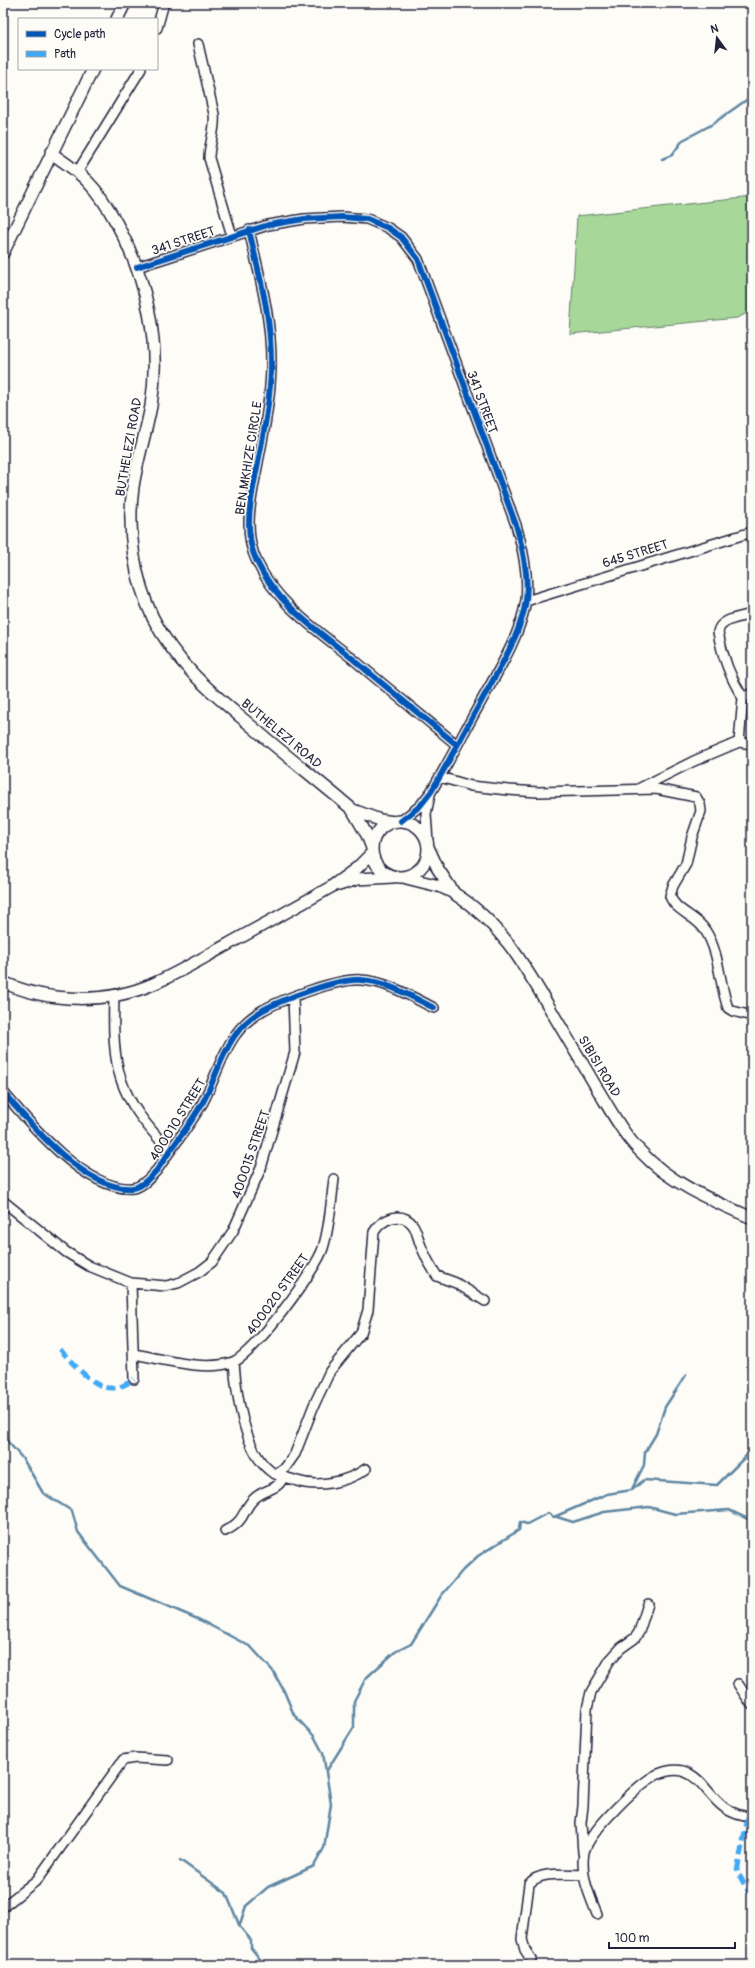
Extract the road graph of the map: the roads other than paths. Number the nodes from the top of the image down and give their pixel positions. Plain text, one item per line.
1 (125, 3) edge
2 (164, 3) edge
3 (118, 18) edge
4 (158, 24) edge
5 (198, 44) dead end
6 (92, 70) edge
7 (140, 70) edge
8 (51, 153) junction
9 (78, 171) junction
10 (249, 230) junction
11 (232, 236) junction
12 (3, 253) edge
13 (137, 267) junction
14 (752, 532) edge
15 (526, 601) junction
16 (752, 614) edge
17 (752, 693) edge
18 (743, 698) junction
19 (739, 742) junction
20 (752, 744) edge
21 (457, 745) junction
22 (440, 777) junction
23 (639, 789) junction
24 (431, 792) junction
25 (353, 810) junction
26 (397, 821) junction
27 (428, 845) junction
28 (372, 850) junction
29 (399, 877) junction
30 (331, 887) junction
31 (454, 893) junction
32 (3, 982) edge
33 (114, 996) junction
34 (293, 997) junction
35 (434, 1008) dead end
36 (752, 1016) edge
37 (3, 1092) edge
38 (170, 1151) junction
39 (334, 1179) dead end
40 (3, 1201) edge
41 (752, 1218) edge
42 (131, 1283) junction
43 (485, 1302) dead end
44 (134, 1354) junction
45 (234, 1362) junction
46 (134, 1379) dead end
47 (366, 1469) dead end
48 (279, 1476) junction
49 (225, 1531) dead end
50 (648, 1604) dead end
51 (738, 1684) dead end
52 (752, 1705) edge
53 (168, 1760) dead end
54 (752, 1817) edge
55 (584, 1861) junction
56 (584, 1875) junction
57 (3, 1906) edge
58 (597, 1914) dead end
59 (531, 1958) dead end

1 - 3 street
2 - 4 street
5 - 11 street
6 - 8 street
7 - 9 street
8 - 9 street, BUTHELEZI ROAD
8 - 12 street
9 - 13 street, BUTHELEZI ROAD
10 - 11 street, 341 STREET
10 - 15 street, 341 STREET
10 - 21 street, BEN MKHIZE CIRCLE
11 - 13 street, 341 STREET
13 - 25 street, BUTHELEZI ROAD
14 - 15 street, 645 STREET
15 - 21 street, 341 STREET
16 - 18 street
17 - 18 street
18 - 19 street
19 - 20 street
19 - 23 street
21 - 22 street, 341 STREET
22 - 23 street
22 - 24 street, 341 STREET
23 - 36 street
24 - 26 street, 341 STREET
24 - 27 street, 341 STREET
25 - 26 street, BUTHELEZI ROAD
25 - 28 street, BUTHELEZI ROAD
26 - 27 street, BUTHELEZI ROAD
26 - 28 street
27 - 29 street
27 - 31 street, SIBISI ROAD
28 - 29 street, BUTHELEZI ROAD
28 - 30 street
29 - 30 street
29 - 31 street, SIBISI ROAD
30 - 33 street
31 - 41 street, SIBISI ROAD
32 - 33 street
33 - 38 street
34 - 35 street, 400010 STREET
34 - 38 street, 400010 STREET
34 - 42 street, 400015 STREET
37 - 38 street, 400010 STREET
39 - 45 street, 400020 STREET
40 - 42 street, 400015 STREET
42 - 44 street
43 - 48 street
44 - 45 street
44 - 46 street
45 - 48 street
47 - 48 street
48 - 49 street
50 - 55 street
51 - 52 street
53 - 57 street
54 - 55 street
55 - 56 street
56 - 58 street
56 - 59 street

